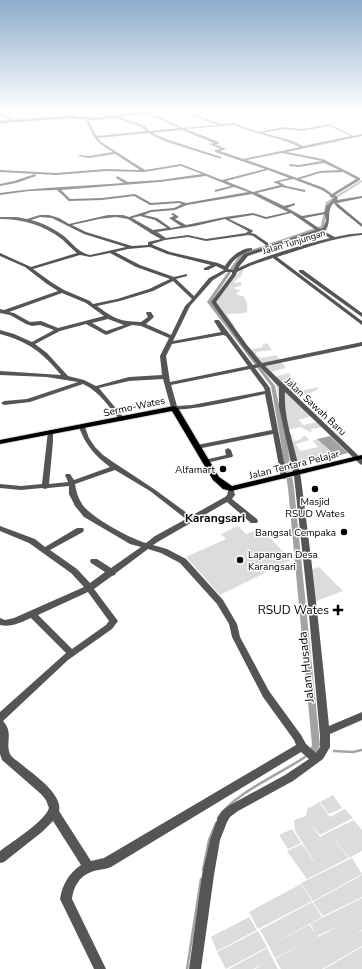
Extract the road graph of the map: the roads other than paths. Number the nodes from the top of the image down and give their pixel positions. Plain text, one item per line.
1 (103, 155) edge
2 (119, 155) edge
3 (211, 155) edge
4 (229, 155) edge
5 (266, 155) edge
6 (295, 155) edge
7 (80, 156) dead end
8 (234, 157) junction
9 (220, 158) dead end
10 (225, 158) dead end
11 (243, 160) junction
12 (325, 162) junction
13 (290, 165) dead end
14 (282, 167) dead end
15 (270, 169) junction
16 (144, 170) junction
17 (344, 170) junction
18 (0, 171) edge
19 (38, 173) junction
20 (205, 174) junction
21 (117, 177) dead end
22 (295, 178) junction
23 (360, 178) edge
24 (268, 179) dead end
25 (221, 181) junction
26 (275, 182) junction
27 (127, 183) junction
28 (362, 183) edge
29 (0, 185) edge
30 (234, 186) junction
31 (282, 186) junction
32 (319, 188) junction
33 (351, 188) junction
34 (58, 189) junction
35 (311, 190) dead end
36 (304, 191) dead end
37 (252, 193) junction
38 (0, 194) edge
39 (344, 194) dead end
40 (230, 197) junction
41 (362, 197) edge
42 (334, 199) junction
43 (186, 204) junction
44 (294, 204) dead end
45 (283, 208) junction
46 (292, 212) junction
47 (327, 213) junction
48 (139, 214) junction
49 (173, 214) dead end
50 (302, 217) junction
51 (0, 218) edge
52 (129, 218) junction
53 (226, 218) junction
54 (27, 220) junction
55 (179, 222) junction
56 (165, 224) junction
57 (319, 224) dead end
58 (68, 225) junction
59 (184, 226) junction
60 (362, 226) edge
61 (169, 228) junction
62 (317, 229) junction
63 (341, 230) dead end
64 (362, 231) edge
65 (152, 232) junction
66 (248, 233) junction
67 (362, 234) edge
68 (350, 235) junction
69 (333, 238) junction
70 (165, 239) junction
71 (266, 244) junction
72 (151, 246) junction
73 (132, 247) junction
74 (110, 251) junction
75 (0, 254) edge
76 (80, 254) junction
77 (276, 255) junction
78 (8, 257) junction
79 (0, 260) edge
80 (216, 264) junction
81 (31, 268) junction
82 (206, 268) dead end
83 (229, 270) junction
84 (186, 275) dead end
85 (173, 280) junction
86 (62, 291) junction
87 (194, 298) junction
88 (94, 305) junction
89 (348, 305) junction
90 (340, 306) junction
91 (1, 312) edge
92 (149, 313) dead end
93 (362, 316) edge
94 (108, 317) junction
95 (217, 321) dead end
96 (88, 323) junction
97 (362, 323) edge
98 (130, 324) junction
99 (142, 324) junction
100 (58, 330) junction
101 (0, 332) edge
102 (224, 333) junction
103 (170, 340) junction
104 (33, 343) junction
105 (362, 344) edge
106 (257, 367) junction
107 (0, 373) edge
108 (166, 377) junction
109 (67, 378) junction
110 (83, 382) junction
111 (168, 384) junction
112 (282, 387) junction
113 (94, 388) junction
114 (268, 392) junction
115 (4, 403) dead end
116 (174, 408) junction
117 (277, 408) junction
118 (122, 419) junction
119 (82, 427) junction
120 (50, 432) junction
121 (282, 436) junction
122 (0, 442) edge
123 (197, 447) junction
124 (228, 450) dead end
125 (360, 460) edge
126 (206, 461) junction
127 (116, 467) junction
128 (68, 475) dead end
129 (289, 475) junction
130 (72, 484) junction
131 (0, 486) edge
132 (45, 487) junction
133 (231, 489) junction
134 (228, 499) junction
135 (191, 520) junction
136 (254, 521) dead end
137 (0, 528) edge
138 (80, 530) dead end
139 (146, 546) junction
140 (45, 550) junction
141 (94, 562) dead end
142 (112, 573) junction
143 (90, 588) junction
144 (32, 614) junction
145 (0, 621) edge
146 (71, 654) junction
147 (362, 716) edge
148 (0, 718) edge
149 (0, 724) edge
150 (325, 732) junction
151 (302, 747) junction
152 (316, 759) junction
153 (54, 812) junction
154 (0, 858) edge
155 (88, 867) junction
156 (100, 969) edge
157 (195, 969) edge

1 - 7 street
2 - 16 street
3 - 9 street
4 - 8 street
5 - 11 street
6 - 12 street
8 - 10 street
8 - 11 street
11 - 15 street
12 - 13 street
12 - 17 street
14 - 15 street
15 - 22 street
15 - 25 street
16 - 19 street
16 - 20 street
17 - 22 street
17 - 23 street
18 - 19 street
19 - 29 street
20 - 25 street
20 - 27 street
21 - 27 street
22 - 26 street
22 - 32 street
23 - 33 street
24 - 26 street
25 - 30 street
26 - 31 street
27 - 34 street
28 - 33 street
30 - 37 street
30 - 40 street
31 - 36 street
31 - 37 street
32 - 35 street
32 - 42 street
33 - 42 street
34 - 38 street
34 - 43 street
37 - 40 street
37 - 45 street
39 - 42 street
40 - 43 street
41 - 42 street
42 - 47 street
42 - 60 street
43 - 48 street
44 - 45 street
45 - 46 street
46 - 50 street
46 - 53 street
47 - 50 street
47 - 62 street
48 - 52 street
48 - 56 street
49 - 55 street
50 - 62 street
51 - 54 street
52 - 58 street
52 - 65 street
53 - 59 street
53 - 66 street
54 - 58 street
54 - 76 street
55 - 56 street
55 - 59 street
56 - 61 street
57 - 62 street
58 - 73 street
59 - 61 street
61 - 65 street
62 - 69 street
62 - 71 street
62 - 83 street
63 - 68 street
64 - 68 street
65 - 70 street
66 - 70 street
66 - 71 street
67 - 68 street, Jalan Tunjungan
68 - 69 street, Jalan Tunjungan
69 - 77 street, Jalan Tunjungan
70 - 72 street
71 - 83 street
72 - 73 street
72 - 80 street
73 - 74 street
74 - 76 street
74 - 85 street
75 - 78 street
76 - 81 street
77 - 83 street, Jalan Tunjungan
77 - 89 street
77 - 90 street
78 - 79 street
78 - 81 street
80 - 82 street
80 - 83 street
81 - 86 street
83 - 87 street
83 - 106 street
84 - 85 street
85 - 87 street
85 - 88 street
86 - 88 street
86 - 91 street
87 - 103 street
88 - 94 street
89 - 90 street
89 - 93 street
90 - 97 street
91 - 100 street
92 - 99 street
94 - 96 street
94 - 98 street
95 - 102 street
96 - 98 street
96 - 100 street
98 - 99 street
99 - 103 street
100 - 104 street
101 - 104 street
102 - 103 street
102 - 106 street
103 - 108 street
104 - 109 street
105 - 106 street
106 - 111 street
106 - 112 street, Jalan Sawah Baru
106 - 114 street
107 - 109 street
108 - 111 street
108 - 113 street
109 - 110 street
110 - 113 street
110 - 115 street
111 - 116 street
112 - 117 street
112 - 125 street, Jalan Sawah Baru
113 - 118 street
114 - 116 street
114 - 117 street
116 - 118 main road, Sermo-Wates
116 - 123 main road, Sermo-Wates
117 - 121 street
117 - 121 street
118 - 119 main road, Sermo-Wates
119 - 120 main road, Sermo-Wates
119 - 127 street
120 - 122 main road, Sermo-Wates
120 - 132 street
121 - 123 street
121 - 129 street
121 - 129 street
123 - 126 main road, Sermo-Wates
124 - 126 street
125 - 129 main road, Jalan Tentara Pelajar
126 - 133 main road, Sermo-Wates
127 - 130 street
127 - 135 street
128 - 130 street
129 - 133 main road, Jalan Tentara Pelajar
129 - 150 street, Jalan Husada
130 - 132 street
130 - 139 street
131 - 132 street
133 - 134 street
134 - 135 street
134 - 136 street
135 - 139 street
137 - 140 street
138 - 140 street
139 - 142 street
139 - 151 street
140 - 143 street
141 - 142 street
142 - 143 street
143 - 144 street
143 - 146 street
144 - 145 street
144 - 146 street
146 - 148 street
147 - 150 street
149 - 153 street
150 - 152 street, Jalan Husada
151 - 152 street
151 - 155 street
152 - 157 street
153 - 154 street
153 - 155 street
155 - 156 street

